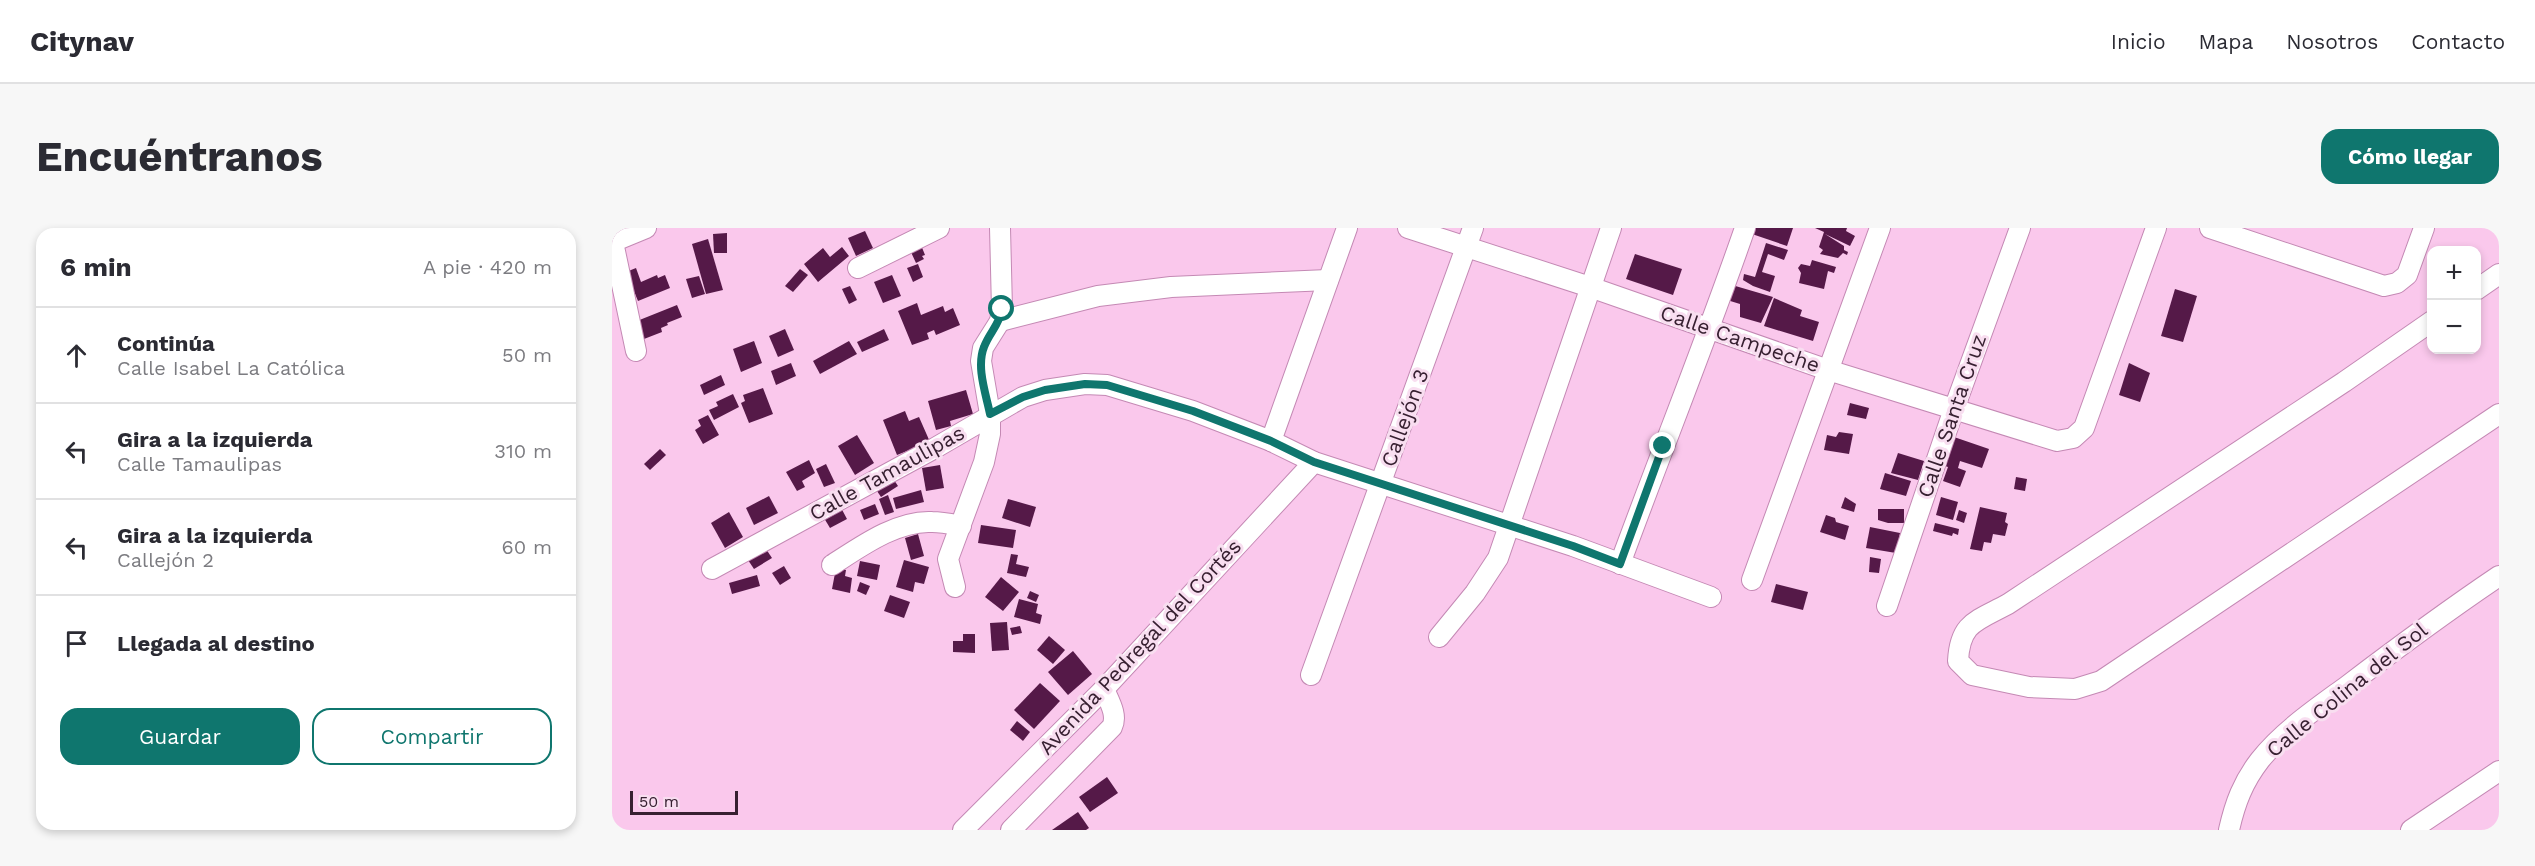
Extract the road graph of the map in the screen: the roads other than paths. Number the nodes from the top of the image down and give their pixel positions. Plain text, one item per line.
1 (646, 228) edge
2 (939, 228) edge
3 (1000, 228) edge
4 (1347, 228) edge
5 (1408, 228) edge
6 (1611, 228) edge
7 (1745, 228) edge
8 (1880, 228) edge
9 (2020, 228) edge
10 (2157, 228) edge
11 (2210, 228) edge
12 (2424, 228) edge
13 (1470, 237) edge
14 (613, 242) edge
15 (858, 268) dead end
16 (2499, 274) edge
17 (1328, 280) junction
18 (1590, 287) junction
19 (2481, 287) edge
20 (1000, 321) junction
21 (2427, 324) edge
22 (1710, 328) junction
23 (636, 351) dead end
24 (1828, 370) junction
25 (1953, 409) junction
26 (990, 414) junction
27 (2499, 414) edge
28 (1271, 441) junction
29 (1314, 462) junction
30 (1381, 484) junction
31 (961, 526) junction
32 (1509, 526) junction
33 (1620, 564) junction
34 (832, 565) dead end
35 (712, 569) dead end
36 (2499, 576) edge
37 (1752, 580) dead end
38 (955, 587) dead end
39 (1711, 597) dead end
40 (1887, 606) dead end
41 (1438, 637) dead end
42 (1311, 675) dead end
43 (1104, 689) junction
44 (2499, 771) edge
45 (963, 830) edge
46 (1011, 830) edge
47 (2229, 830) edge
48 (2411, 830) edge

1 - 14 street
2 - 15 street
3 - 20 street
4 - 17 street
5 - 13 street, Calle Campeche
6 - 18 street
7 - 22 street
8 - 24 street
9 - 25 street, Calle Santa Cruz
10 - 25 street, Calle Campeche
11 - 12 street
13 - 18 street, Calle Campeche
13 - 30 street, Callejón 3
14 - 23 street
16 - 19 street
17 - 20 street
17 - 28 street
18 - 22 street, Calle Campeche
18 - 32 street
20 - 26 street
21 - 27 street
22 - 24 street, Calle Campeche
22 - 33 street
24 - 25 street, Calle Campeche
24 - 37 street
25 - 40 street, Calle Santa Cruz
26 - 28 street, Calle Tamaulipas
26 - 31 street
26 - 35 street, Calle Tamaulipas
28 - 29 street, Calle Tamaulipas
29 - 30 street, Calle Tamaulipas
29 - 43 street, Avenida Pedregal del Cortés
30 - 32 street, Calle Tamaulipas
30 - 42 street, Callejón 3
31 - 34 street
31 - 38 street
32 - 33 street, Calle Tamaulipas
32 - 41 street
33 - 39 street, Calle Tamaulipas
36 - 47 street, Calle Colina del Sol
43 - 45 street, Avenida Pedregal del Cortés
43 - 46 street
44 - 48 street

